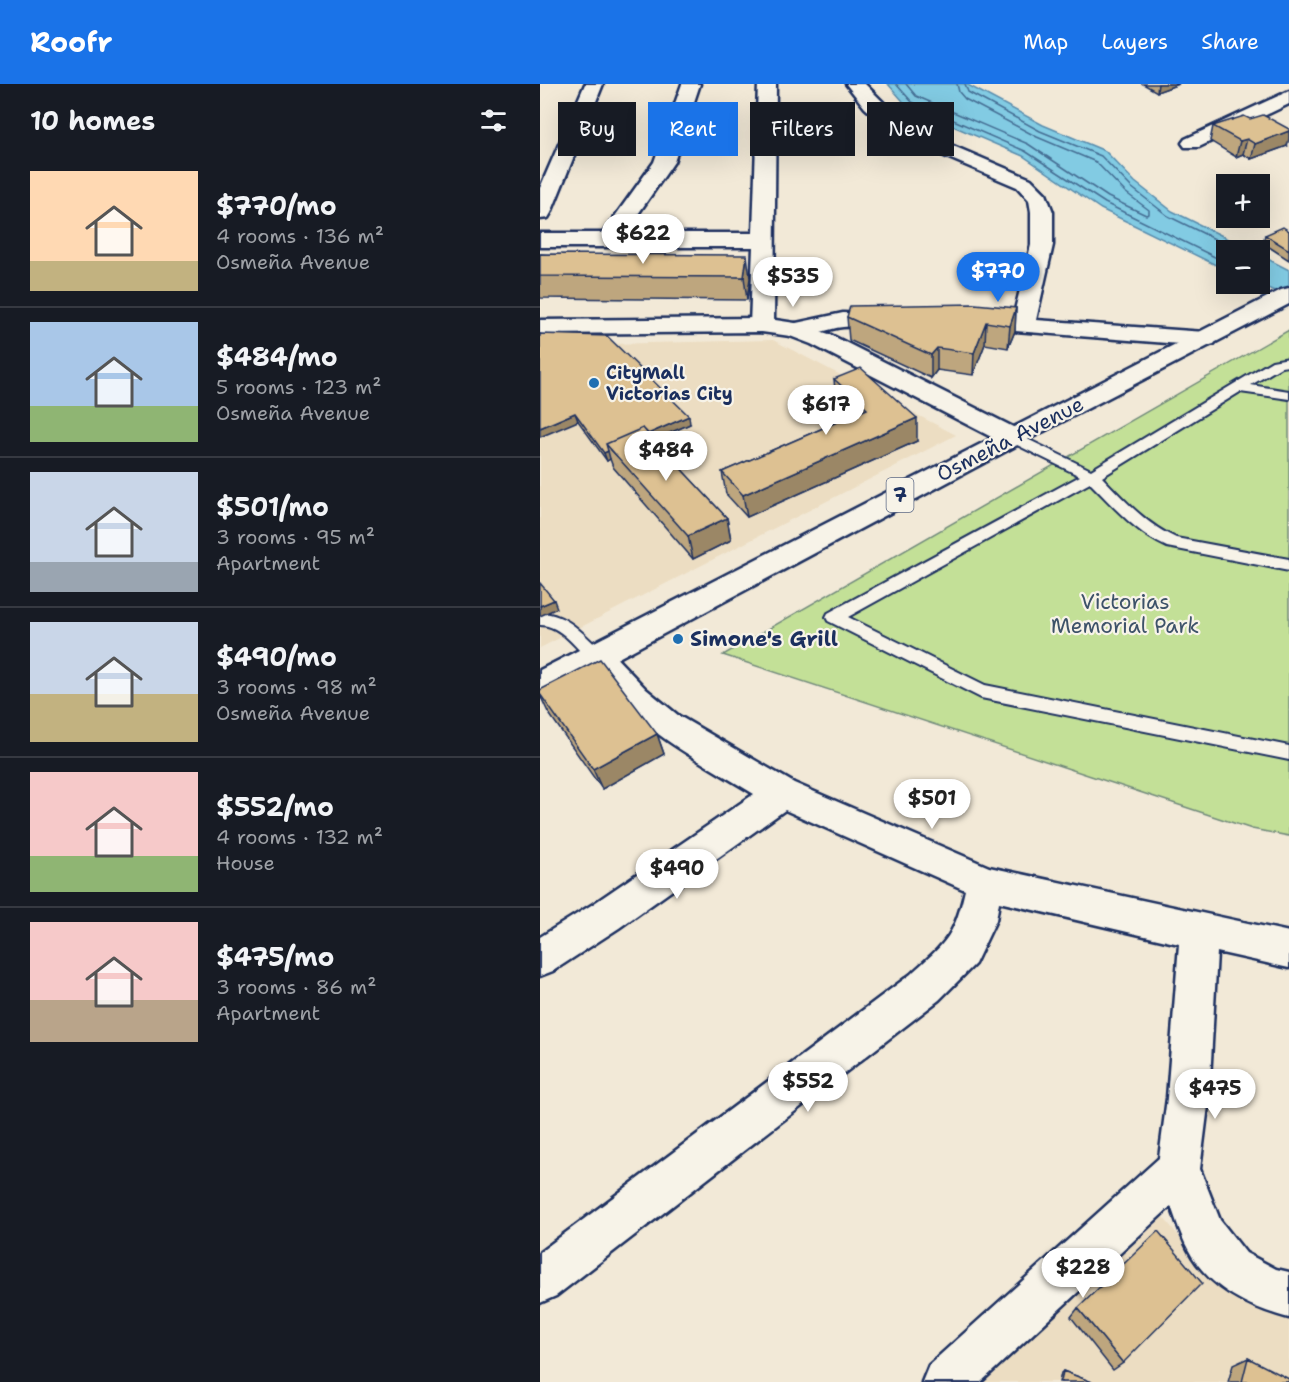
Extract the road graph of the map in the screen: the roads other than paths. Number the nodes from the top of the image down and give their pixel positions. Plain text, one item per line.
1 (594, 84) edge
2 (691, 84) edge
3 (767, 84) edge
4 (855, 84) edge
5 (1289, 97) edge
6 (1192, 143) dead end
7 (540, 213) edge
8 (540, 240) edge
9 (609, 240) junction
10 (764, 240) junction
11 (1289, 295) edge
12 (911, 320) edge
13 (944, 321) edge
14 (762, 325) junction
15 (1023, 326) junction
16 (540, 327) edge
17 (795, 330) junction
18 (1205, 339) junction
19 (1289, 362) edge
20 (1239, 388) junction
21 (1289, 395) edge
22 (1012, 437) junction
23 (1092, 476) junction
24 (1289, 565) edge
25 (540, 619) edge
26 (596, 656) junction
27 (540, 685) edge
28 (1289, 753) edge
29 (782, 793) junction
30 (985, 882) junction
31 (1198, 932) junction
32 (1289, 950) edge
33 (540, 957) edge
34 (1179, 1169) junction
35 (540, 1280) edge
36 (1289, 1295) edge
37 (946, 1382) edge

1 - 7 street
2 - 9 street
3 - 10 street
4 - 15 street
5 - 6 street
8 - 9 street
9 - 10 street
10 - 14 street
11 - 18 street, Osmeña Avenue / 7
12 - 17 street
13 - 15 street
14 - 16 street
14 - 17 street
15 - 18 street
17 - 22 street
18 - 22 street, Osmeña Avenue / 7
19 - 20 lane
20 - 21 lane
20 - 23 lane
22 - 23 lane
22 - 26 street, Osmeña Avenue / 7
23 - 24 lane
23 - 28 lane
25 - 26 lane
26 - 27 street, Osmeña Avenue / 7
26 - 29 street
29 - 30 street
29 - 33 street
30 - 31 street
30 - 35 street
31 - 32 street
31 - 34 street
34 - 36 street
34 - 37 street

